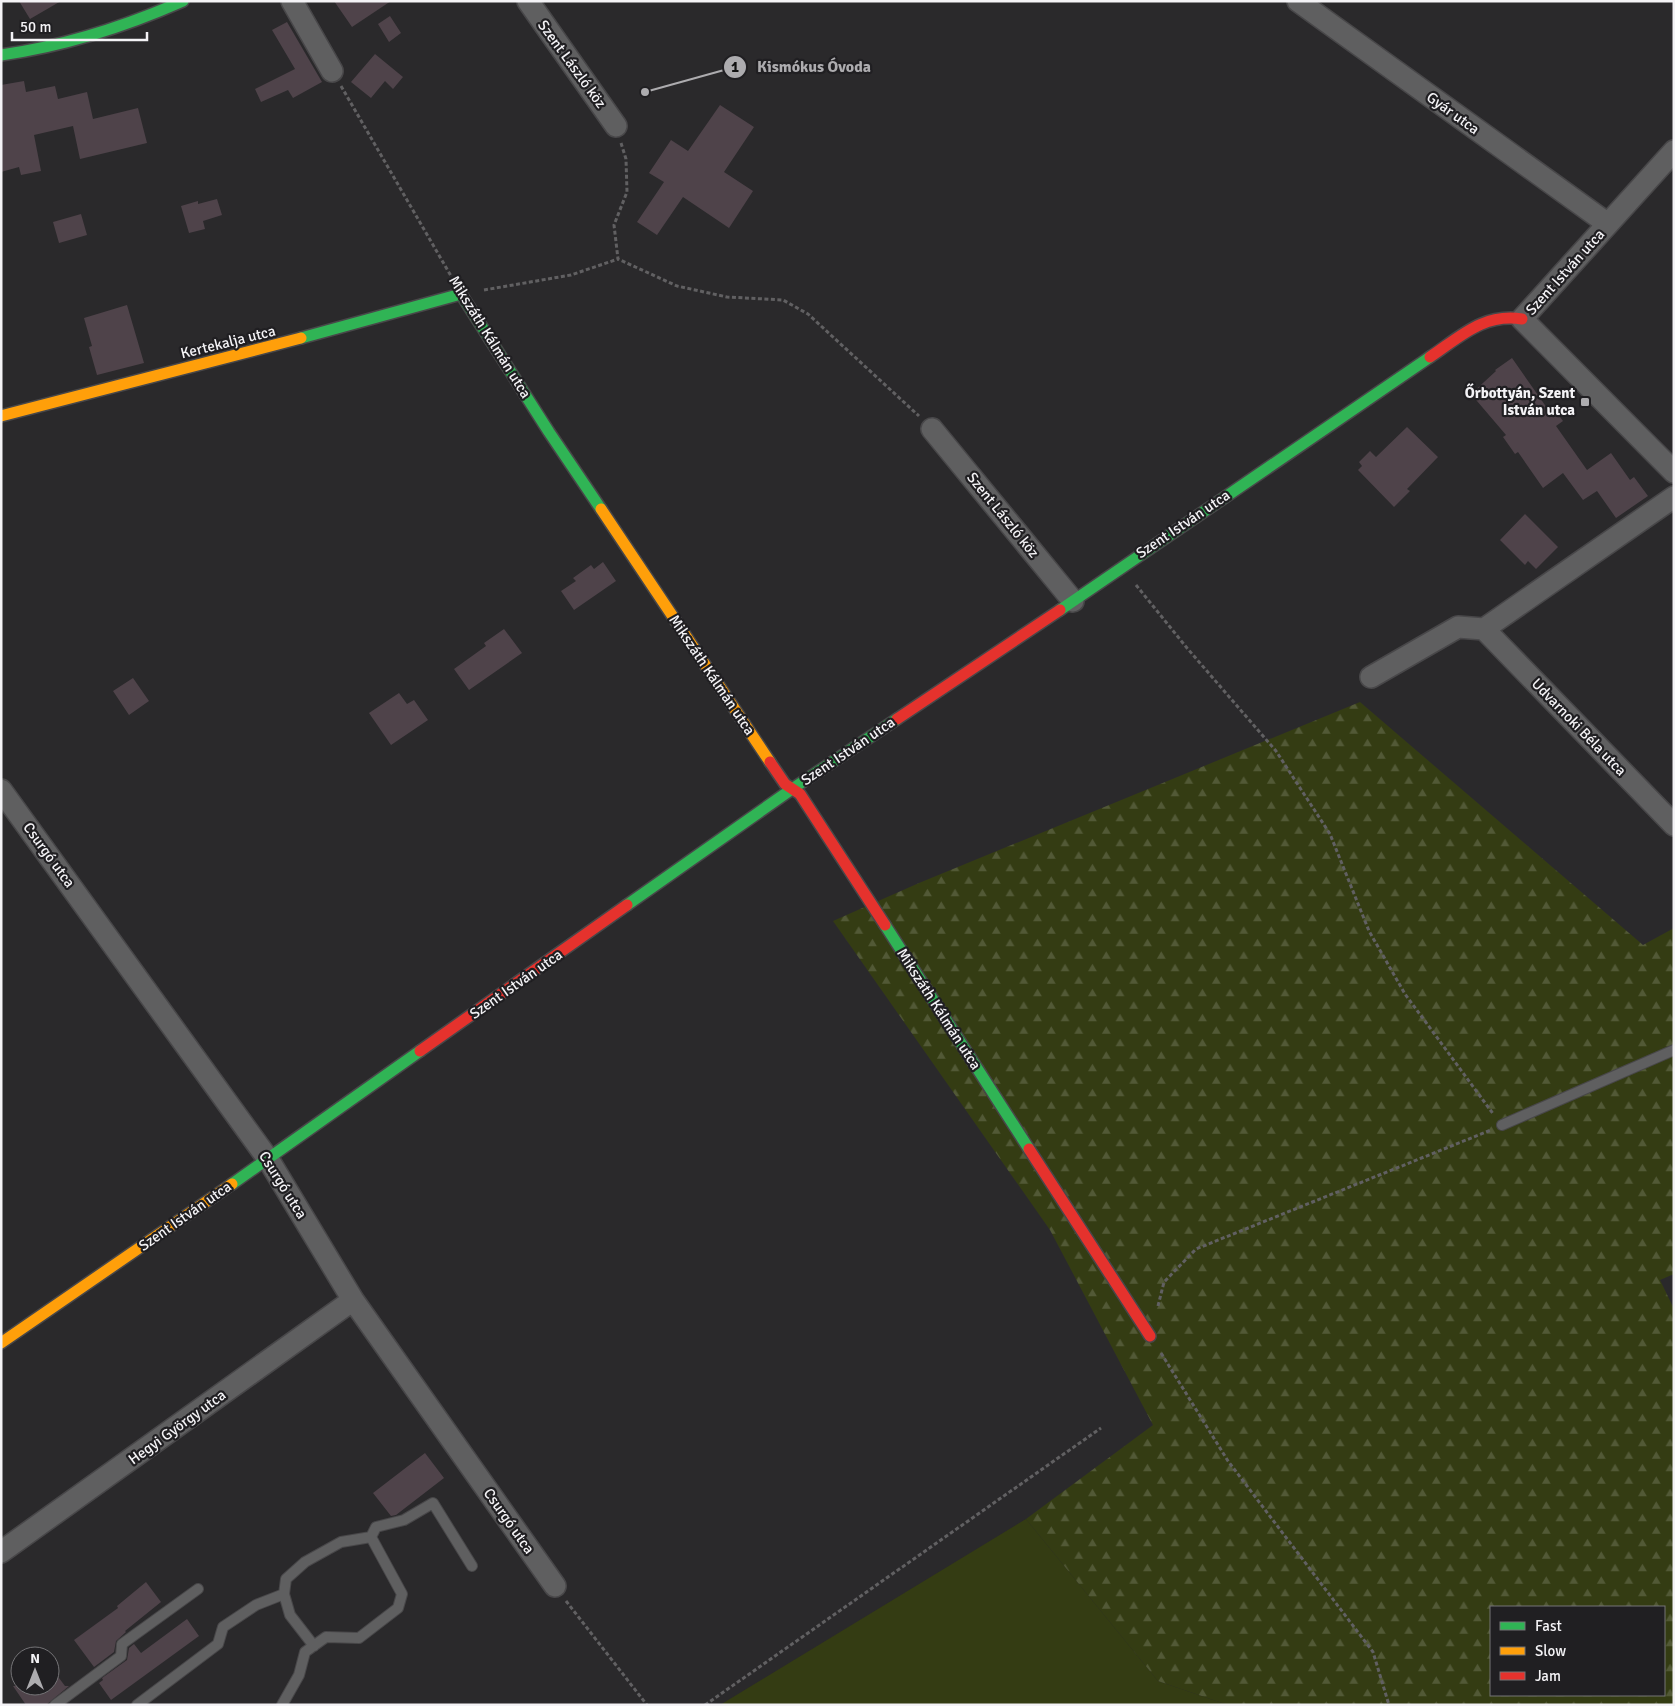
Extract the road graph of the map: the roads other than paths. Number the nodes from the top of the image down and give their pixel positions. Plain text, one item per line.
1 (184, 1) edge
2 (292, 1) edge
3 (528, 1) edge
4 (1298, 1) edge
5 (1, 54) edge
6 (332, 71) road end
7 (616, 126) road end
8 (1674, 151) edge
9 (1608, 224) junction
10 (461, 294) joint
11 (1522, 319) junction
12 (1, 416) edge
13 (932, 429) road end
14 (1674, 472) edge
15 (1674, 498) edge
16 (1074, 601) junction
17 (1484, 629) junction
18 (1371, 677) dead end
19 (792, 789) junction
20 (1, 790) edge
21 (1674, 824) edge
22 (1674, 1050) edge
23 (1502, 1126) road end
24 (268, 1159) junction
25 (353, 1300) junction
26 (1150, 1336) road end
27 (1, 1343) edge
28 (371, 1537) junction
29 (1, 1552) edge
30 (472, 1566) dead end
31 (555, 1586) road end
32 (198, 1589) dead end
33 (284, 1594) junction
34 (314, 1646) junction
35 (55, 1705) edge
36 (137, 1705) edge
37 (282, 1705) edge

1 - 5 street
2 - 6 street
3 - 7 street, Szent László köz
4 - 9 street, Gyár utca
8 - 9 street, Szent István utca
9 - 11 street, Szent István utca
10 - 12 street, Kertekalja utca
10 - 19 street, Mikszáth Kálmán utca
11 - 14 street
11 - 16 street, Szent István utca
13 - 16 street, Szent László köz
15 - 17 street
16 - 19 street, Szent István utca
17 - 18 street
17 - 21 street, Udvarnoki Béla utca
19 - 24 street, Szent István utca
19 - 26 street, Mikszáth Kálmán utca
20 - 24 street, Csurgó utca
22 - 23 lane
24 - 25 street, Csurgó utca
24 - 27 street, Szent István utca
25 - 29 street, Hegyi György utca
25 - 31 street, Csurgó utca
28 - 30 lane
28 - 33 lane
28 - 34 lane
32 - 35 lane
33 - 34 lane
33 - 36 lane
34 - 37 lane

